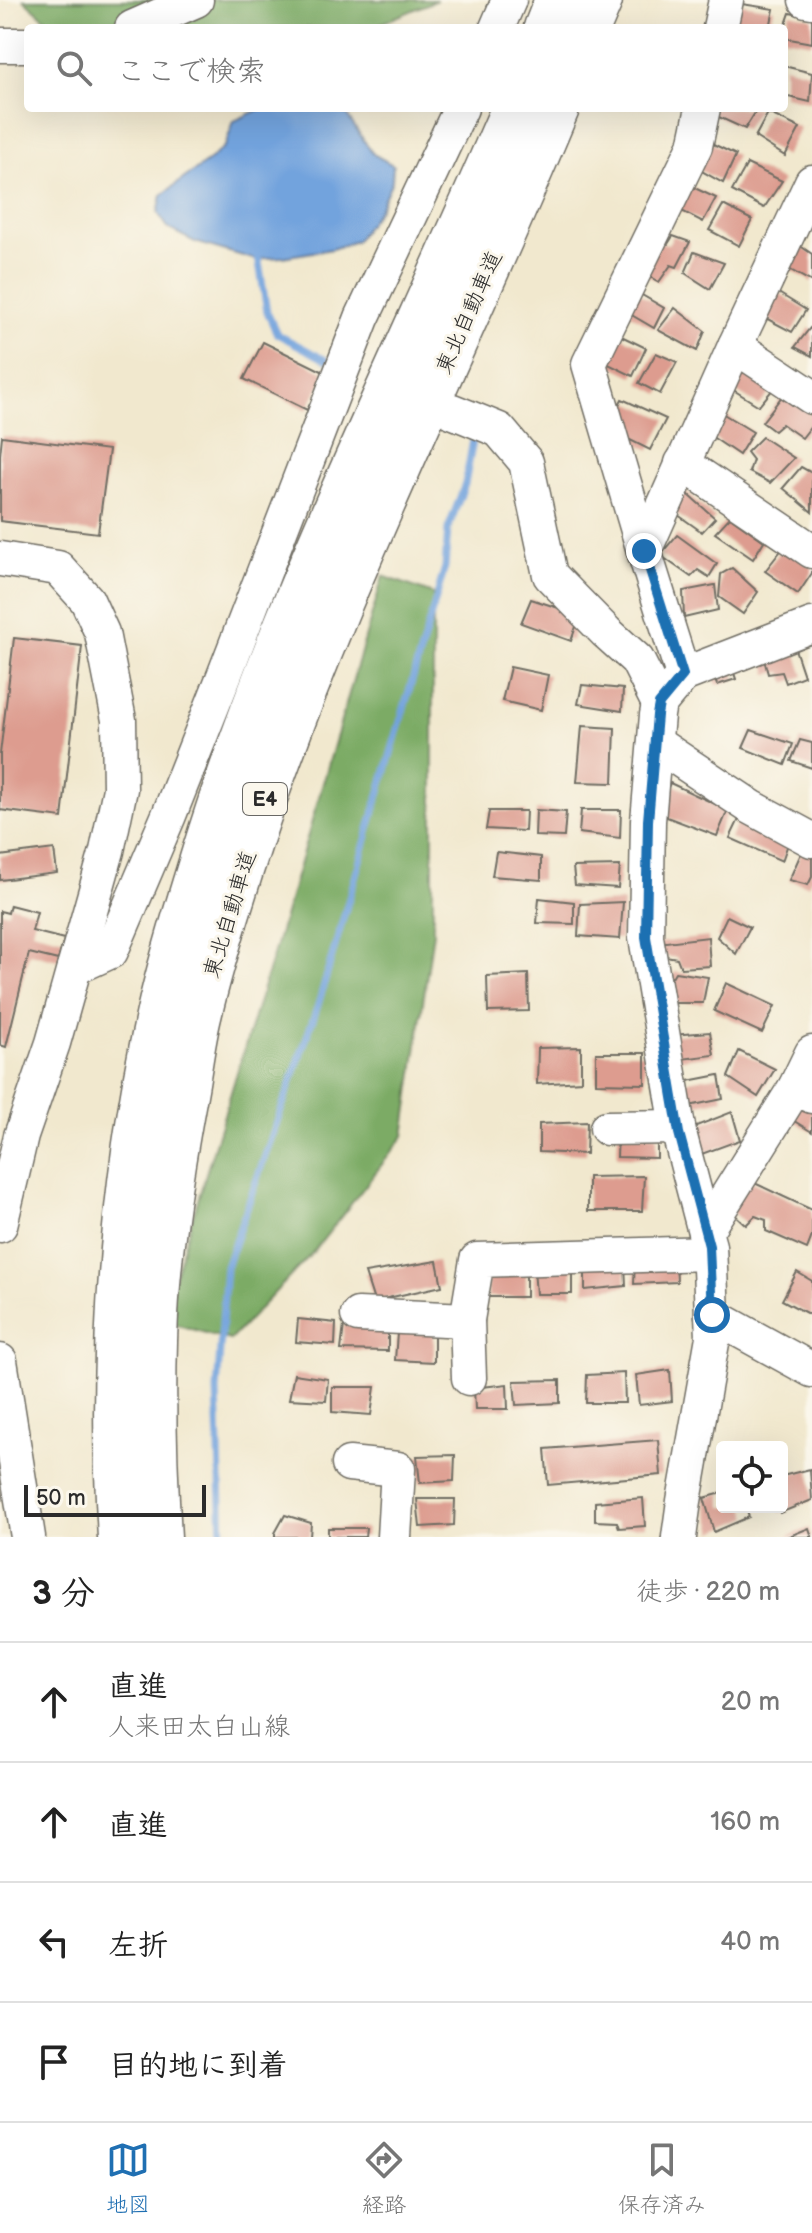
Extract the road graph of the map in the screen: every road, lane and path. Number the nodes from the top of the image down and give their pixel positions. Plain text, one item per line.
1 (196, 0) edge
2 (509, 0) edge
3 (557, 0) edge
4 (600, 0) edge
5 (726, 0) edge
6 (806, 0) edge
7 (812, 1) edge
8 (141, 24) edge
9 (499, 24) edge
10 (548, 24) edge
11 (590, 24) edge
12 (721, 24) edge
13 (0, 45) edge
14 (24, 45) edge
15 (459, 112) edge
16 (512, 112) edge
17 (555, 112) edge
18 (702, 112) edge
19 (812, 182) edge
20 (735, 346) junction
21 (812, 397) edge
22 (452, 411) dead end
23 (682, 463) junction
24 (644, 551) junction
25 (812, 551) edge
26 (0, 559) edge
27 (812, 625) edge
28 (683, 675) junction
29 (659, 704) junction
30 (655, 743) junction
31 (812, 840) edge
32 (74, 968) junction
33 (812, 1053) edge
34 (804, 1092) edge
35 (678, 1127) junction
36 (607, 1128) dead end
37 (0, 1225) edge
38 (707, 1242) junction
39 (358, 1315) dead end
40 (712, 1315) junction
41 (467, 1320) junction
42 (0, 1361) edge
43 (812, 1370) edge
44 (469, 1378) dead end
45 (349, 1464) dead end
46 (28, 1537) edge
47 (120, 1537) edge
48 (159, 1537) edge
49 (394, 1537) edge
50 (679, 1537) edge

1 - 8 street
2 - 9 street
3 - 10 highway
4 - 11 highway
5 - 12 street
6 - 7 street
13 - 14 street
15 - 32 street
16 - 47 highway, 東北自動車道 / E4
17 - 48 highway, 東北自動車道 / E4
18 - 24 street
19 - 20 street
20 - 21 street
20 - 23 street
22 - 29 street
23 - 24 street
23 - 25 street
24 - 28 street
26 - 32 street
27 - 28 street
28 - 29 street
29 - 30 street
30 - 31 street
30 - 35 street
32 - 37 street
33 - 34 street
34 - 38 street
35 - 36 street
35 - 38 street
38 - 40 street
38 - 41 street
39 - 41 street
40 - 43 street
40 - 50 street
41 - 44 street
42 - 46 street
45 - 49 street

